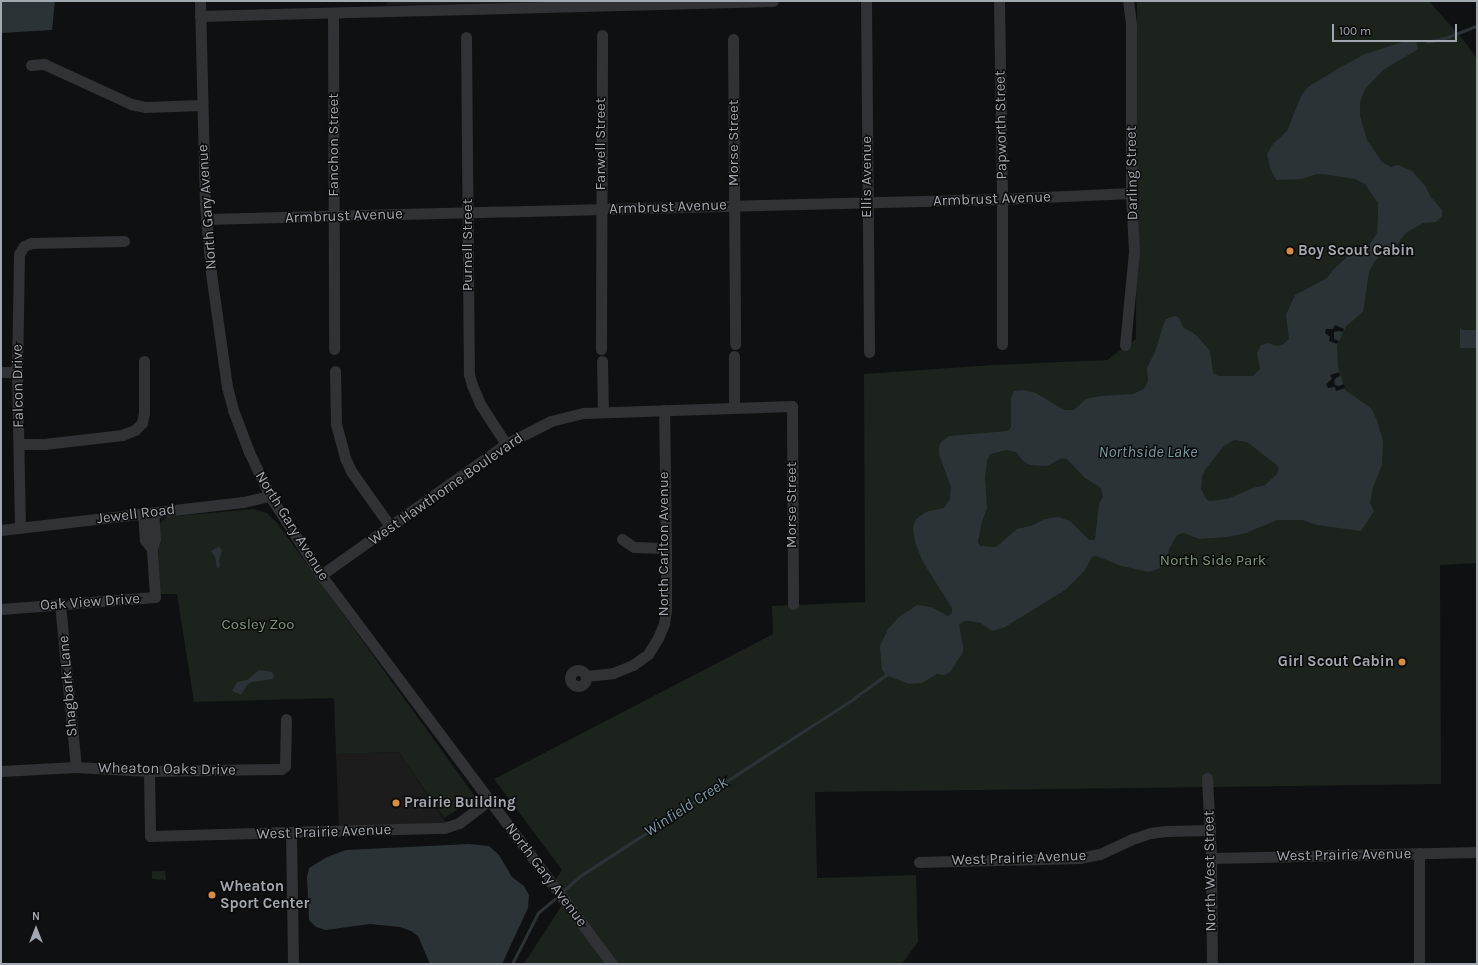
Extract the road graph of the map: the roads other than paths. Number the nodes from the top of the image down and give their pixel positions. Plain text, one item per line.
1 (200, 1) edge
2 (773, 1) edge
3 (866, 1) edge
4 (998, 1) edge
5 (1128, 1) edge
6 (333, 13) junction
7 (200, 16) junction
8 (602, 35) dead end
9 (466, 37) dead end
10 (733, 39) dead end
11 (31, 65) dead end
12 (202, 105) junction
13 (1131, 193) junction
14 (1002, 199) junction
15 (868, 202) junction
16 (734, 205) junction
17 (601, 209) junction
18 (468, 212) junction
19 (334, 216) junction
20 (206, 219) junction
21 (124, 240) dead end
22 (735, 344) dead end
23 (1002, 344) dead end
24 (1125, 345) dead end
25 (334, 349) dead end
26 (601, 349) dead end
27 (869, 352) dead end
28 (734, 356) dead end
29 (144, 361) dead end
30 (602, 361) dead end
31 (335, 371) dead end
32 (1, 372) edge
33 (17, 372) junction
34 (792, 406) joint
35 (734, 408) junction
36 (664, 410) junction
37 (603, 412) junction
38 (19, 444) junction
39 (506, 444) junction
40 (270, 496) junction
41 (148, 513) junction
42 (390, 526) junction
43 (20, 528) junction
44 (1, 530) edge
45 (622, 539) dead end
46 (666, 548) junction
47 (321, 575) junction
48 (60, 604) junction
49 (793, 604) dead end
50 (1, 609) edge
51 (586, 676) dead end
52 (286, 719) dead end
53 (76, 767) junction
54 (1, 770) edge
55 (149, 771) junction
56 (1207, 778) dead end
57 (490, 800) junction
58 (1210, 830) junction
59 (291, 832) junction
60 (1477, 852) edge
61 (1419, 853) junction
62 (1210, 858) junction
63 (919, 862) dead end
64 (293, 964) edge
65 (612, 964) edge
66 (1212, 964) edge
67 (1419, 964) edge

1 - 7 street, North Gary Avenue
2 - 6 street
3 - 15 street, Ellis Avenue
4 - 14 street, Papworth Street
5 - 13 street, Darling Street
6 - 7 street
6 - 19 street, Fanchon Street
7 - 12 street, North Gary Avenue
8 - 17 street, Farwell Street
9 - 18 street, Purnell Street
10 - 16 street, Morse Street
11 - 12 street
12 - 20 street, North Gary Avenue
13 - 14 street, Armbrust Avenue
13 - 24 street, Darling Street
14 - 15 street, Armbrust Avenue
14 - 23 street, Papworth Street
15 - 16 street, Armbrust Avenue
15 - 27 street, Ellis Avenue
16 - 17 street, Armbrust Avenue
16 - 22 street, Morse Street
17 - 18 street, Armbrust Avenue
17 - 26 street, Farwell Street
18 - 19 street, Armbrust Avenue
18 - 39 street, Purnell Street
19 - 20 street, Armbrust Avenue
19 - 25 street, Fanchon Street
20 - 40 street, North Gary Avenue
21 - 33 street, Falcon Drive
28 - 35 street
29 - 38 street
30 - 37 street
31 - 42 street
32 - 33 street
33 - 38 street, Falcon Drive
34 - 35 street, West Hawthorne Boulevard
34 - 49 street, Morse Street
35 - 36 street, West Hawthorne Boulevard
36 - 37 street, West Hawthorne Boulevard
36 - 46 street, North Carlton Avenue
37 - 39 street, West Hawthorne Boulevard
38 - 43 street, Falcon Drive
39 - 42 street, West Hawthorne Boulevard
40 - 41 street, Jewell Road
40 - 47 street, North Gary Avenue
41 - 43 street, Jewell Road
41 - 48 street, Oak View Drive
42 - 47 street, West Hawthorne Boulevard
43 - 44 street, Jewell Road
45 - 46 street
46 - 51 street, North Carlton Avenue
47 - 57 street, North Gary Avenue
48 - 50 street, Oak View Drive
48 - 53 street, Shagbark Lane
52 - 55 street, Wheaton Oaks Drive
53 - 54 street, Wheaton Oaks Drive
53 - 55 street, Wheaton Oaks Drive
55 - 59 street, West Prairie Avenue
56 - 58 street, North West Street
57 - 59 street, West Prairie Avenue
57 - 65 street, North Gary Avenue
58 - 62 street, North West Street
58 - 63 street, West Prairie Avenue
59 - 64 street
60 - 61 street, West Prairie Avenue
61 - 62 street, West Prairie Avenue
61 - 67 street
62 - 66 street, North West Street

